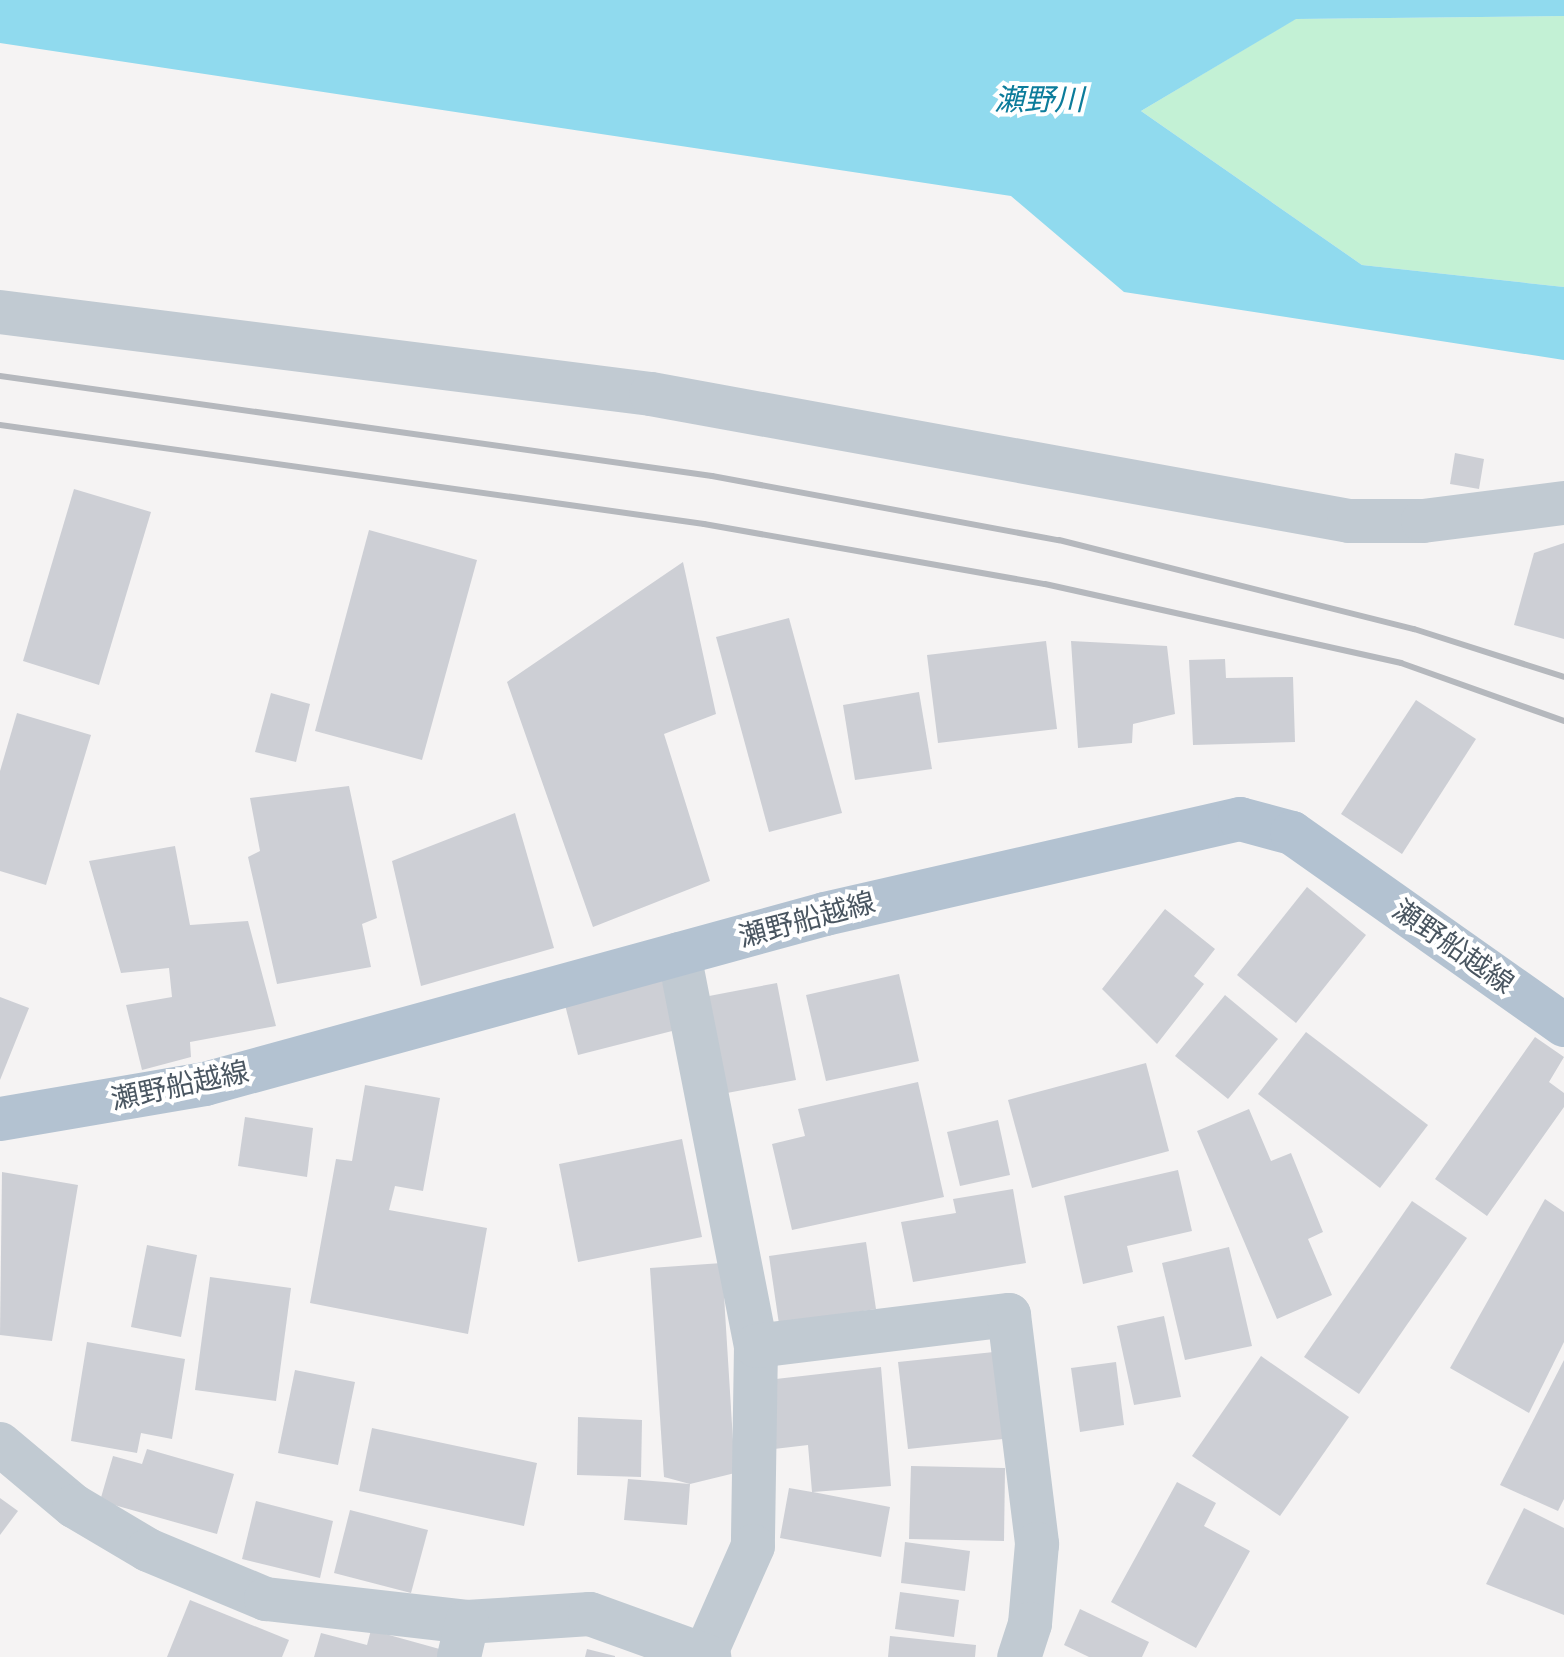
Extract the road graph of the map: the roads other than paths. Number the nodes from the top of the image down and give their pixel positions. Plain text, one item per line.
1 (0, 312) edge
2 (1564, 503) edge
3 (679, 954) junction
4 (1564, 1025) edge
5 (0, 1119) edge
6 (756, 1346) junction
7 (0, 1444) edge
8 (463, 1640) edge
9 (707, 1656) edge
10 (1019, 1657) edge

1 - 2 street
3 - 4 main road, 瀬野船越線
3 - 5 main road, 瀬野船越線
3 - 6 street
6 - 9 street
6 - 10 street
7 - 8 street
8 - 9 street

